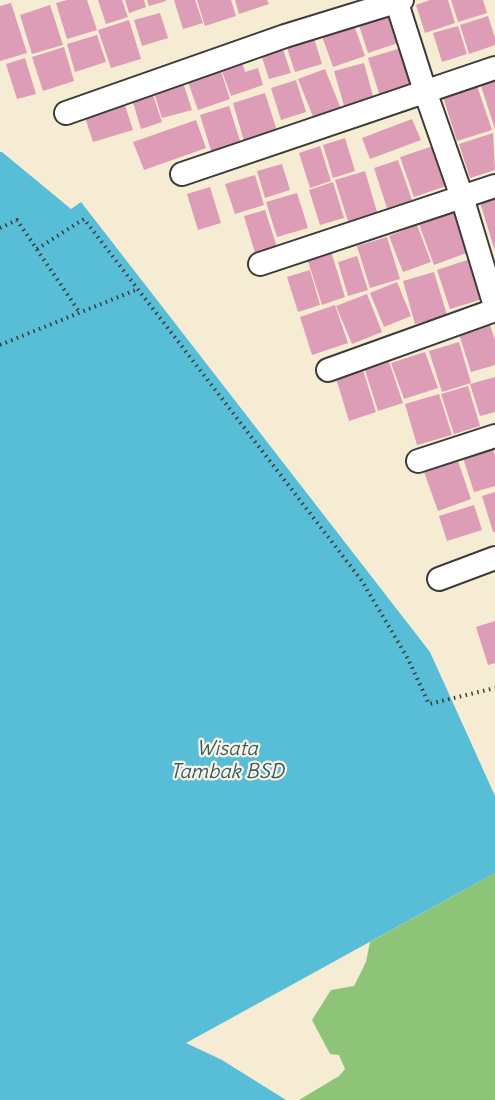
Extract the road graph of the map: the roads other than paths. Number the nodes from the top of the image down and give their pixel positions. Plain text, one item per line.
1 (399, 1) edge
2 (495, 68) edge
3 (425, 91) junction
4 (66, 113) dead end
5 (182, 174) dead end
6 (495, 186) edge
7 (462, 197) junction
8 (260, 264) dead end
9 (495, 308) edge
10 (328, 370) dead end
11 (495, 436) edge
12 (418, 461) dead end
13 (495, 558) edge
14 (440, 579) dead end

1 - 3 street
1 - 4 street
2 - 3 street
3 - 5 street
3 - 7 street
6 - 7 street
7 - 8 street
7 - 9 street
9 - 10 street
11 - 12 street
13 - 14 street

